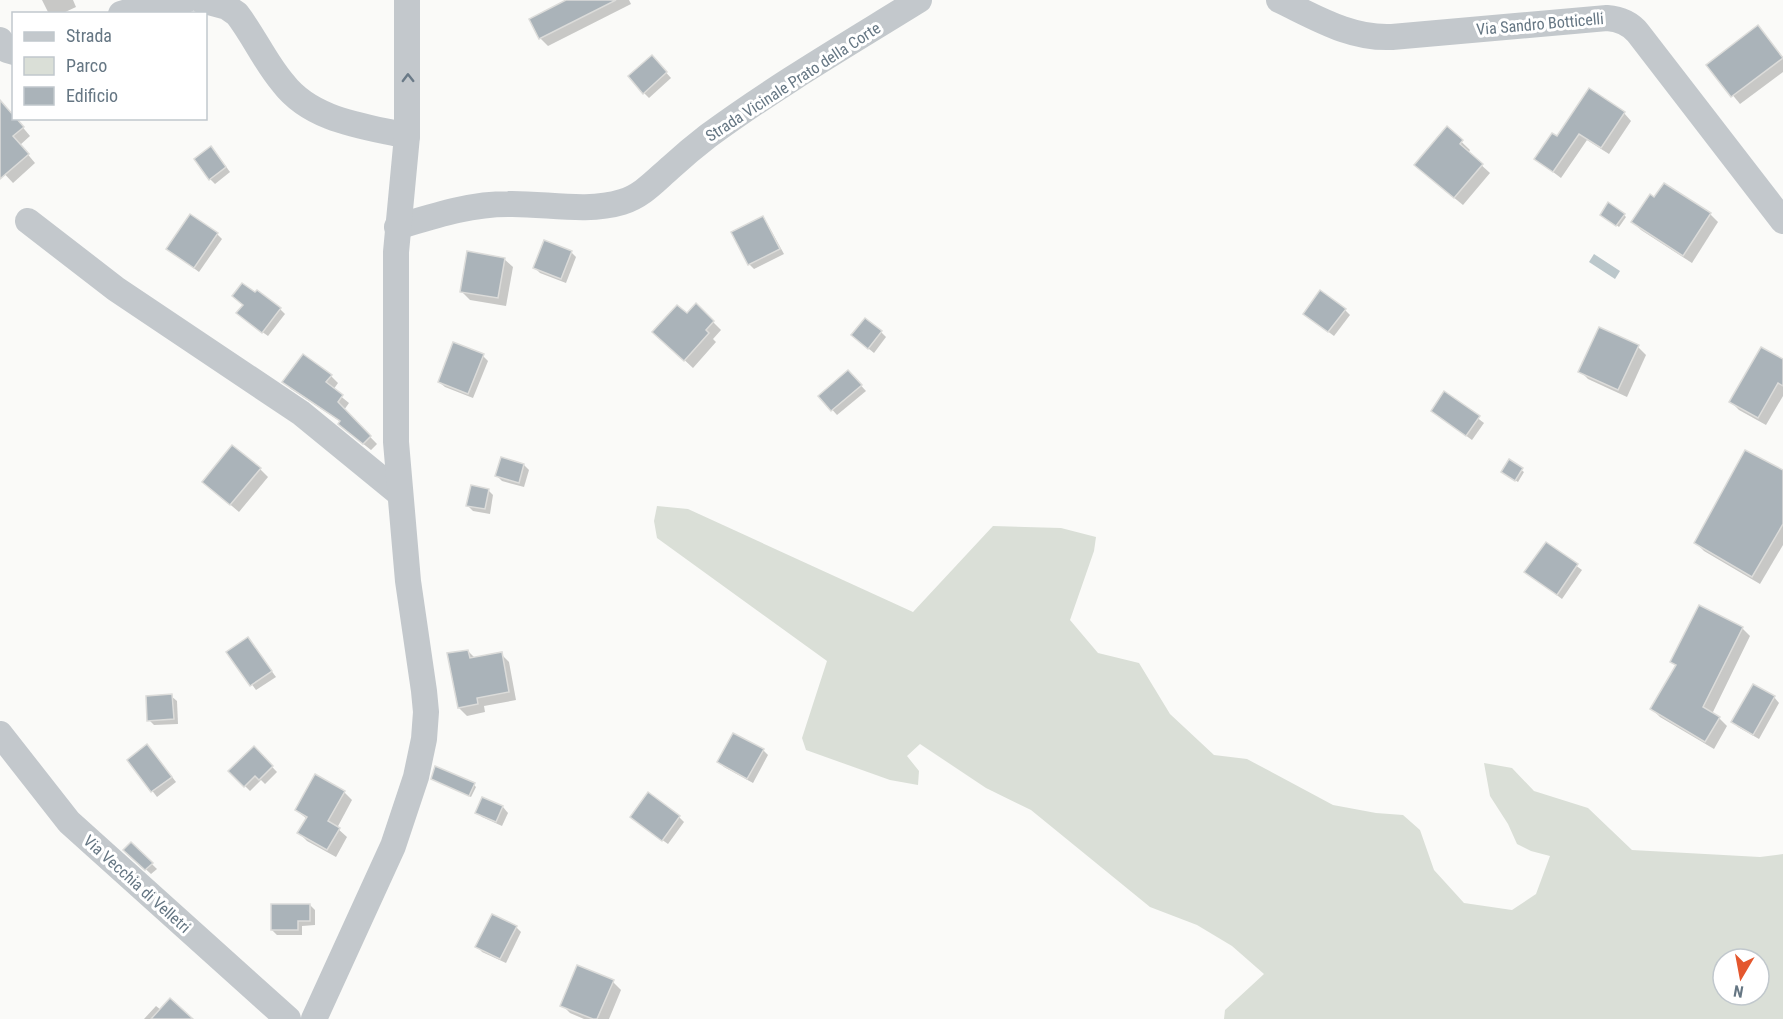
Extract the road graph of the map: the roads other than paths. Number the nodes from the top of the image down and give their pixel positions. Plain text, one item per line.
1 (186, 0) edge
2 (201, 0) edge
3 (407, 0) edge
4 (919, 0) edge
5 (1279, 0) edge
6 (127, 12) edge
7 (0, 40) edge
8 (12, 51) edge
9 (407, 136) junction
10 (28, 221) dead end
11 (1783, 221) edge
12 (397, 227) junction
13 (400, 494) junction
14 (0, 734) edge
15 (288, 1019) edge
16 (314, 1019) edge

1 - 6 street
2 - 9 street
9 -> 3 street
4 - 12 street, Strada Vicinale Prato della Corte
5 - 11 street, Via Sandro Botticelli
7 - 8 street
9 - 12 street
10 - 13 street
12 - 13 street
13 - 16 street
14 - 15 street, Via Vecchia di Velletri

